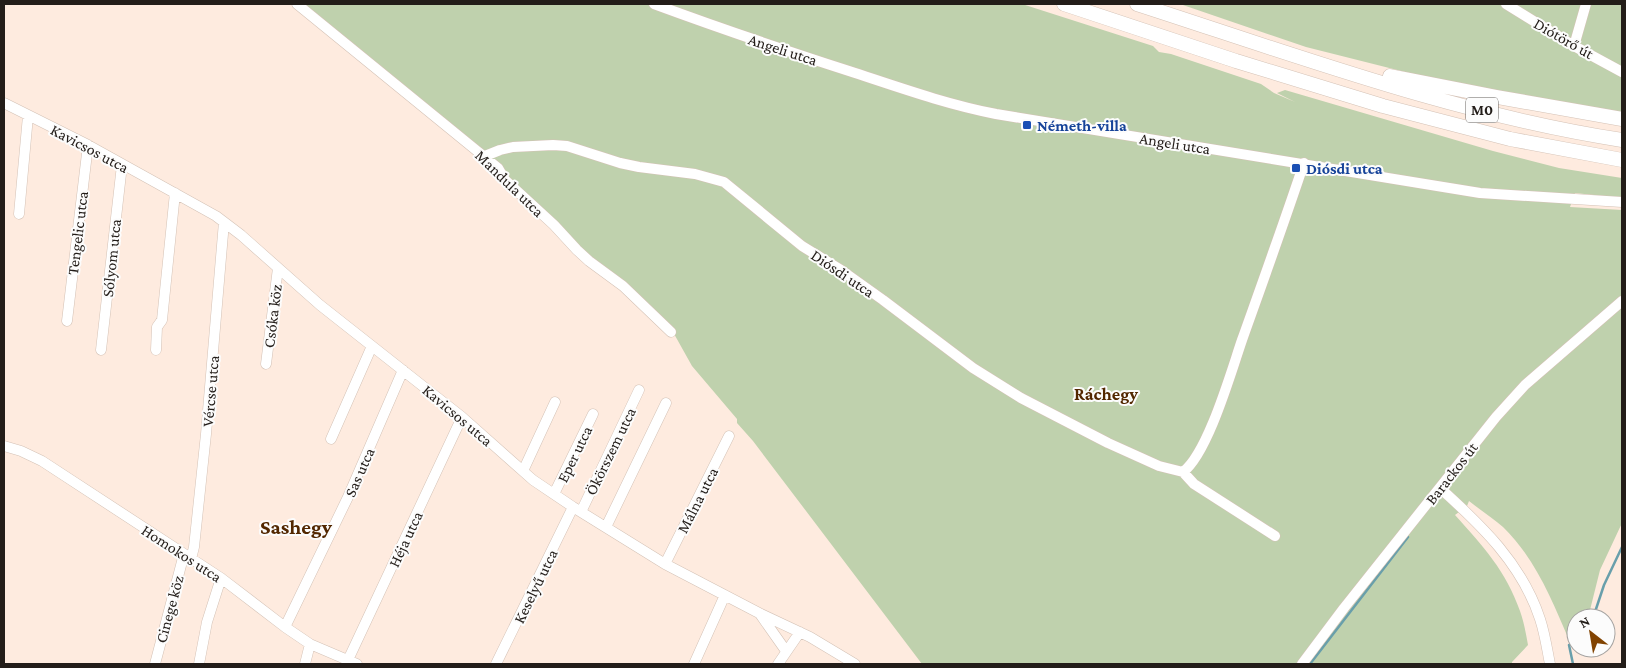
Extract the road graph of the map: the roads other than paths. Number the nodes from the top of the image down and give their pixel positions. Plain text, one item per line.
1 (297, 4) edge
2 (654, 4) edge
3 (1064, 4) edge
4 (1137, 4) edge
5 (1506, 4) edge
6 (1586, 4) edge
7 (1574, 46) junction
8 (1345, 71) junction
9 (1622, 72) edge
10 (4, 103) edge
11 (28, 116) junction
12 (1622, 119) edge
13 (1622, 140) edge
14 (88, 145) junction
15 (485, 156) junction
16 (1622, 160) edge
17 (1304, 164) junction
18 (122, 165) junction
19 (175, 193) junction
20 (1622, 202) edge
21 (20, 214) dead end
22 (224, 222) junction
23 (278, 268) junction
24 (1622, 301) edge
25 (67, 321) dead end
26 (671, 332) dead end
27 (372, 346) junction
28 (101, 350) dead end
29 (156, 350) dead end
30 (266, 364) dead end
31 (403, 370) junction
32 (639, 390) dead end
33 (555, 402) dead end
34 (666, 403) dead end
35 (593, 414) dead end
36 (462, 417) junction
37 (728, 436) dead end
38 (330, 439) dead end
39 (4, 446) edge
40 (523, 471) junction
41 (1183, 472) junction
42 (1440, 488) junction
43 (554, 494) junction
44 (577, 509) junction
45 (606, 527) junction
46 (1275, 536) dead end
47 (188, 556) junction
48 (665, 564) junction
49 (220, 578) junction
50 (725, 595) junction
51 (759, 613) junction
52 (781, 623) junction
53 (285, 627) junction
54 (800, 632) junction
55 (774, 634) junction
56 (310, 644) junction
57 (786, 651) junction
58 (335, 660) edge
59 (352, 662) edge
60 (155, 664) edge
61 (199, 664) edge
62 (306, 664) edge
63 (496, 664) edge
64 (694, 664) edge
65 (778, 664) edge
66 (855, 664) edge
67 (1302, 664) edge
68 (1550, 664) edge

1 - 15 street, Mandula utca
2 - 17 street, Angeli utca
3 - 16 highway, M0
4 - 8 highway, M0
5 - 7 street, Diótörő út
6 - 7 street
7 - 9 street, Diótörő út
8 - 12 highway
8 - 13 highway, M0
10 - 11 street, Kavicsos utca
11 - 14 street, Kavicsos utca
11 - 21 street
14 - 18 street, Kavicsos utca
14 - 25 street, Tengelic utca
15 - 26 street, Mandula utca
15 - 41 street, Diósdi utca
17 - 20 street, Angeli utca
17 - 41 street
18 - 19 street, Kavicsos utca
18 - 28 street, Sólyom utca
19 - 22 street, Kavicsos utca
19 - 29 street
22 - 23 street, Kavicsos utca
22 - 47 street, Vércse utca
23 - 27 street, Kavicsos utca
23 - 30 street, Csóka köz
24 - 42 street, Barackos út
27 - 31 street, Kavicsos utca
27 - 38 street
31 - 36 street, Kavicsos utca
31 - 53 street, Sas utca
32 - 44 street, Ökörszem utca
33 - 40 street
34 - 45 street
35 - 43 street, Eper utca
36 - 40 street, Kavicsos utca
36 - 59 street, Héja utca
37 - 48 street, Málna utca
39 - 47 street, Homokos utca
40 - 43 street, Kavicsos utca
41 - 46 street, Diósdi utca
42 - 67 street, Barackos út
42 - 68 street
43 - 44 street, Kavicsos utca
44 - 45 street, Kavicsos utca
44 - 63 street, Keselyű utca
45 - 48 street, Kavicsos utca
47 - 49 street, Homokos utca
47 - 60 street, Cinege köz
48 - 50 street, Kavicsos utca
49 - 53 street, Homokos utca
49 - 61 street
50 - 51 street, Kavicsos utca
50 - 64 street
51 - 52 street, Kavicsos utca
51 - 55 street, Kavicsos utca
52 - 54 street, Kavicsos utca
52 - 55 street
53 - 56 street, Homokos utca
54 - 57 street
54 - 66 street, Kavicsos utca
55 - 57 street, Kavicsos utca
56 - 58 street, Homokos utca
56 - 62 street
57 - 65 street
58 - 59 street, Homokos utca

